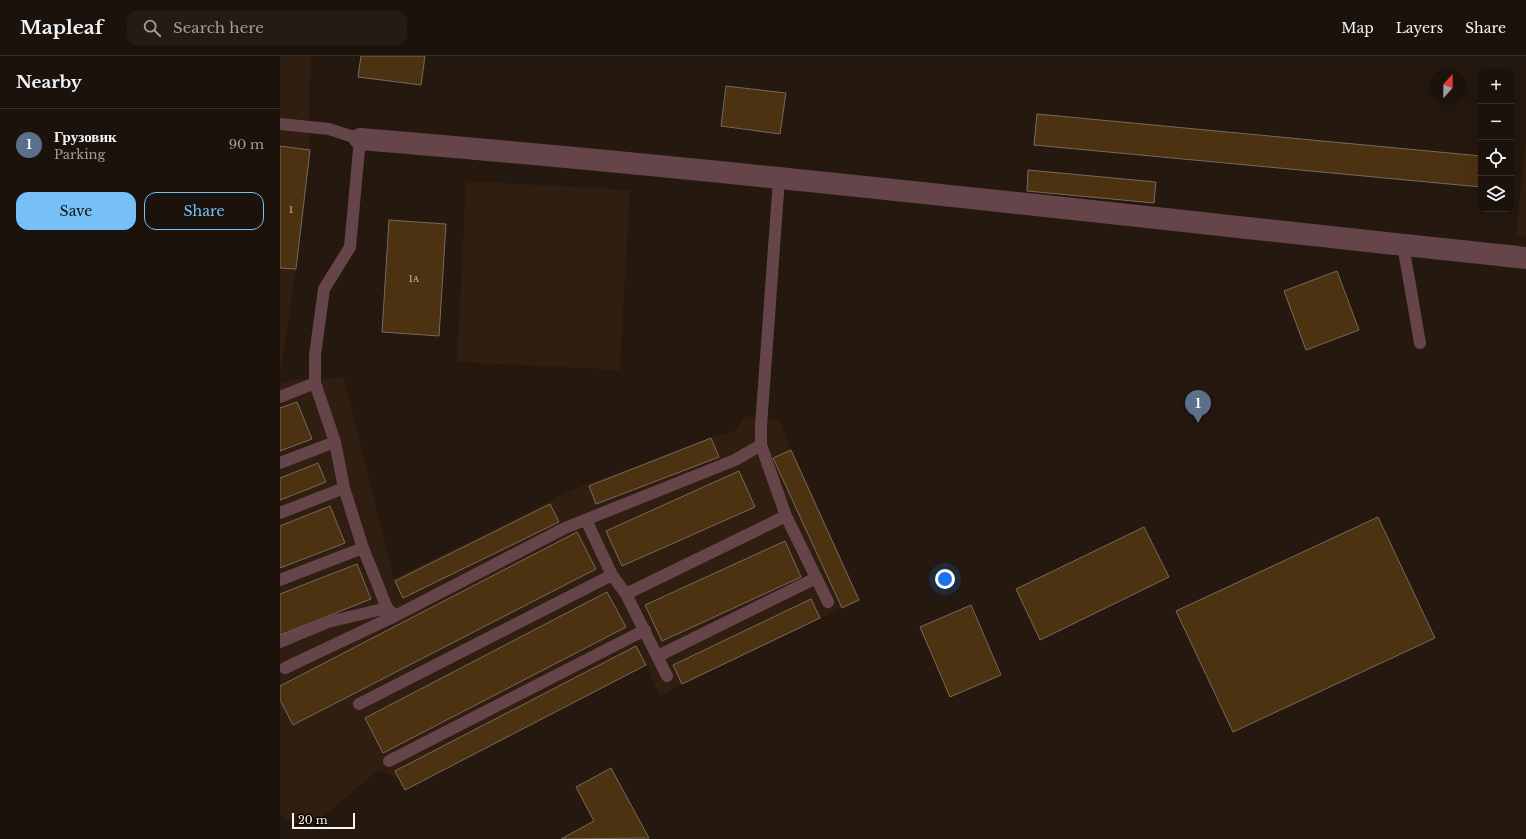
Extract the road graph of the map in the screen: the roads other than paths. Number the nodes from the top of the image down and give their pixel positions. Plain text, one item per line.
1 (280, 124) edge
2 (360, 138) junction
3 (779, 179) junction
4 (1403, 245) junction
5 (1526, 258) edge
6 (1420, 343) dead end
7 (315, 383) junction
8 (280, 397) edge
9 (335, 442) junction
10 (761, 445) junction
11 (280, 463) edge
12 (344, 488) junction
13 (280, 513) edge
14 (786, 516) junction
15 (586, 520) junction
16 (363, 548) junction
17 (612, 575) junction
18 (816, 578) junction
19 (280, 580) edge
20 (626, 594) junction
21 (828, 602) dead end
22 (391, 612) junction
23 (645, 630) junction
24 (280, 642) edge
25 (658, 656) junction
26 (284, 668) dead end
27 (667, 676) dead end
28 (359, 704) dead end
29 (389, 761) dead end

1 - 2 lane
2 - 3 street
2 - 7 lane
3 - 4 street
3 - 10 lane
4 - 5 street
4 - 6 lane
7 - 8 lane
7 - 9 lane
9 - 11 lane
9 - 12 lane
10 - 14 lane
10 - 15 lane
12 - 13 lane
12 - 16 lane
14 - 18 lane
14 - 20 lane
15 - 17 lane
15 - 22 lane
16 - 19 lane
16 - 22 lane
17 - 20 lane
17 - 28 lane
18 - 21 lane
18 - 25 lane
20 - 23 lane
22 - 24 lane
22 - 26 lane
23 - 25 lane
23 - 29 lane
25 - 27 lane

